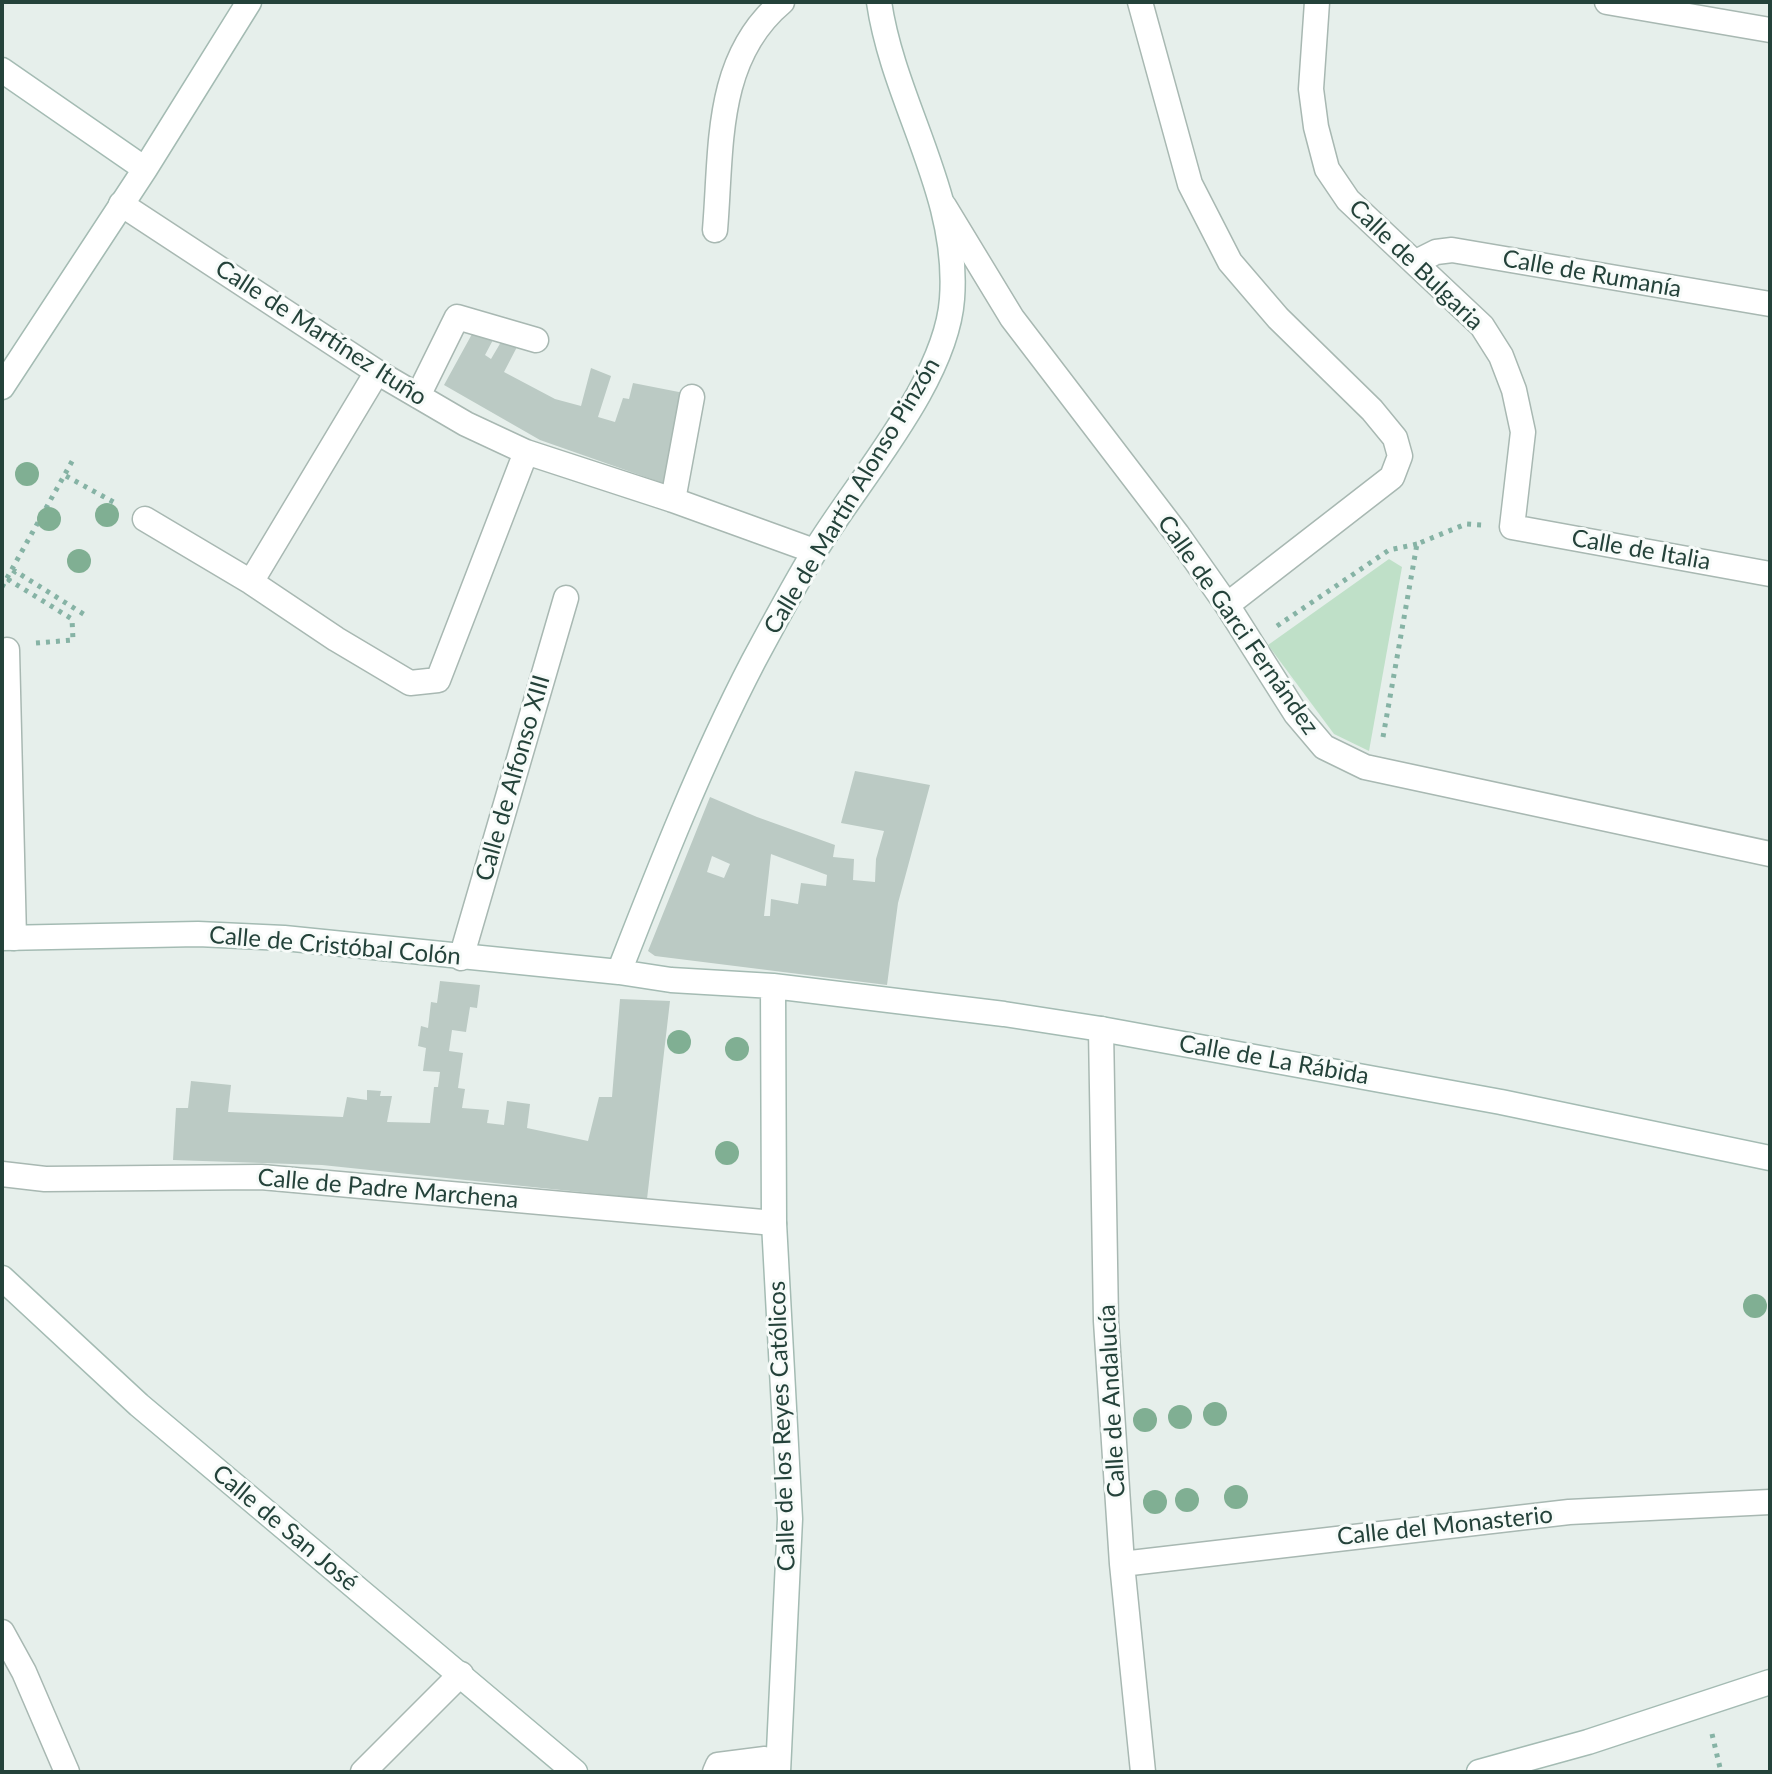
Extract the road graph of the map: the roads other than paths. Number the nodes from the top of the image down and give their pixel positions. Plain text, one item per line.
1 (249, 2) edge
2 (782, 2) edge
3 (879, 2) edge
4 (1140, 2) edge
5 (1317, 2) edge
6 (1607, 2) edge
7 (1770, 30) edge
8 (2, 70) edge
9 (145, 169) junction
10 (121, 204) junction
11 (944, 206) junction
12 (715, 230) dead end
13 (1416, 262) junction
14 (1770, 304) edge
15 (536, 340) dead end
16 (377, 372) junction
17 (2, 387) edge
18 (418, 396) junction
19 (692, 397) dead end
20 (526, 452) junction
21 (673, 500) junction
22 (145, 519) road end
23 (1512, 527) joint
24 (814, 551) junction
25 (1770, 574) edge
26 (251, 582) junction
27 (566, 598) dead end
28 (1227, 605) junction
29 (7, 650) road end
30 (1770, 854) edge
31 (8, 938) edge
32 (461, 958) junction
33 (619, 972) junction
34 (773, 986) junction
35 (1101, 1029) junction
36 (1770, 1158) edge
37 (2, 1174) edge
38 (774, 1223) junction
39 (2, 1278) edge
40 (1770, 1502) edge
41 (1122, 1564) junction
42 (2, 1632) edge
43 (461, 1674) junction
44 (1770, 1682) edge
45 (67, 1772) edge
46 (363, 1772) edge
47 (575, 1772) edge
48 (715, 1772) edge
49 (763, 1772) edge
50 (778, 1772) edge
51 (1143, 1772) edge
52 (1479, 1772) edge

1 - 9 street
2 - 12 street
3 - 11 street, Calle de Martín Alonso Pinzón
4 - 28 street
5 - 13 street, Calle de Bulgaria
6 - 7 street
8 - 9 street
9 - 10 street
10 - 16 street, Calle de Martínez Ituño
10 - 17 street
11 - 24 street, Calle de Martín Alonso Pinzón
11 - 28 street, Calle de Garci Fernández
13 - 14 street, Calle de Rumanía
13 - 23 street, Calle de Bulgaria
15 - 18 street
16 - 18 street, Calle de Martínez Ituño
16 - 26 street
18 - 20 street, Calle de Martínez Ituño
19 - 21 street
20 - 21 street, Calle de Martínez Ituño
20 - 26 street
21 - 24 street, Calle de Martínez Ituño
22 - 26 street
23 - 25 street, Calle de Italia
24 - 33 street, Calle de Martín Alonso Pinzón
27 - 32 street, Calle de Alfonso XIII
28 - 30 street, Calle de Garci Fernández
29 - 31 street
31 - 32 street, Calle de Cristóbal Colón
32 - 33 street, Calle de Cristóbal Colón
33 - 34 street, Calle de Cristóbal Colón
34 - 35 street, Calle de La Rábida
34 - 38 street, Calle de los Reyes Católicos
35 - 36 street, Calle de La Rábida
35 - 41 street, Calle de Andalucía
37 - 38 street, Calle de Padre Marchena
38 - 50 street, Calle de los Reyes Católicos
39 - 43 street, Calle de San José
40 - 41 street, Calle del Monasterio
41 - 51 street, Calle de Andalucía
42 - 45 street
43 - 46 street
43 - 47 street, Calle de San José
44 - 52 street
48 - 49 street

